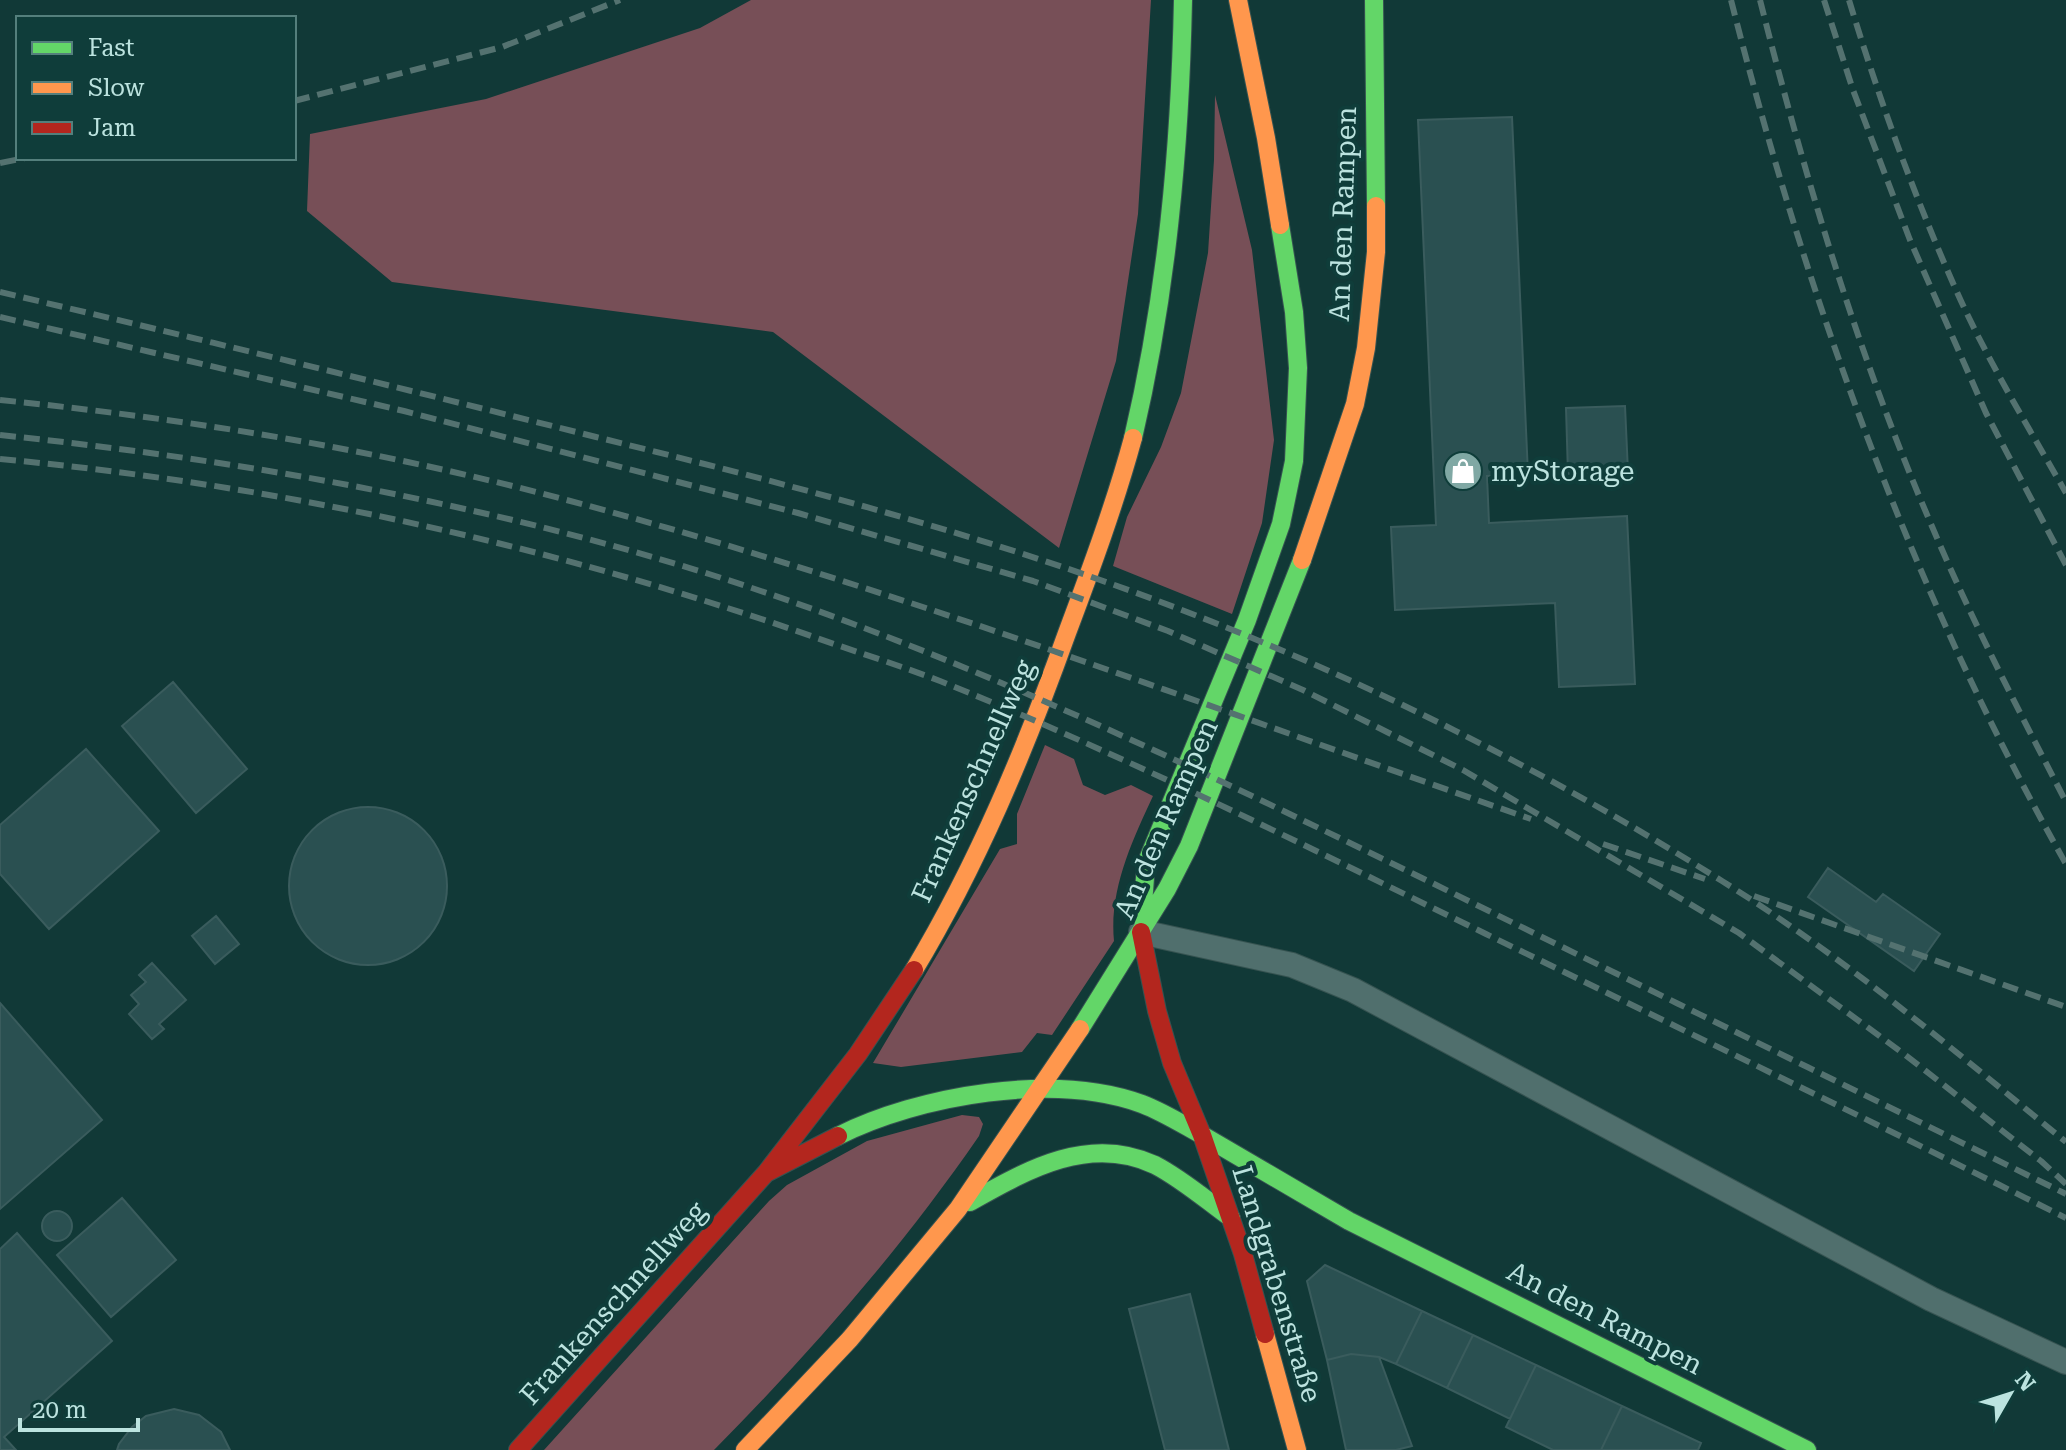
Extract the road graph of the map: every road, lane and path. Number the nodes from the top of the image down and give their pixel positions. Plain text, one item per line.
1 (1183, 0) edge
2 (1238, 0) edge
3 (1374, 0) edge
4 (1141, 932) junction
5 (1042, 1089) junction
6 (1202, 1135) junction
7 (766, 1173) junction
8 (958, 1209) junction
9 (1231, 1218) junction
10 (2066, 1362) edge
11 (518, 1450) edge
12 (745, 1450) edge
13 (1297, 1450) edge
14 (1807, 1450) edge

1 - 7 main road, Frankenschnellweg
2 - 4 main road
3 - 4 main road, An den Rampen
4 - 5 main road
4 - 6 main road, An den Rampen
4 - 10 lane
5 - 6 main road
5 - 7 main road
5 - 8 main road
6 - 9 main road, Landgrabenstraße
6 - 14 main road, An den Rampen
7 - 11 main road, Frankenschnellweg
8 - 9 main road
8 - 12 main road
9 - 13 main road, Landgrabenstraße

